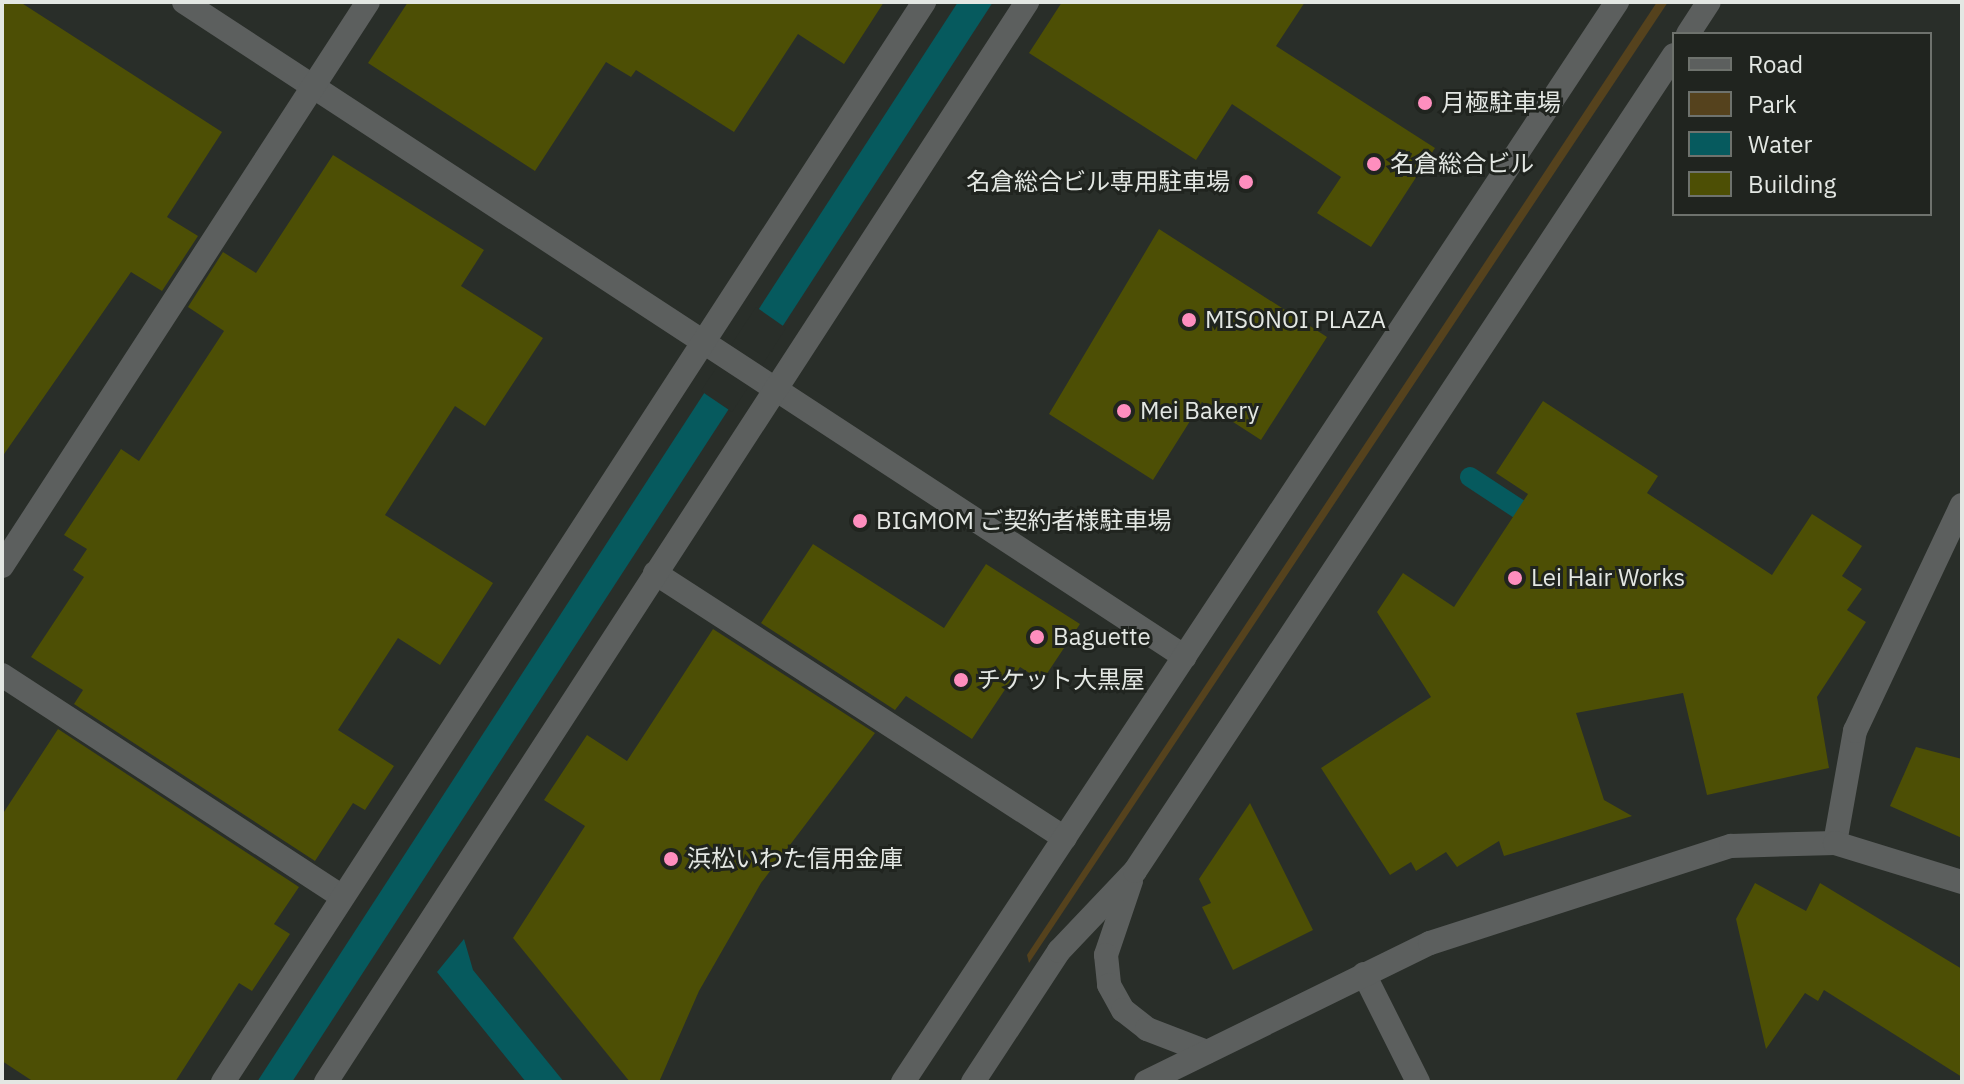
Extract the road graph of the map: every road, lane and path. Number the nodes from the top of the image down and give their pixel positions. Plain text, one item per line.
1 (184, 2) edge
2 (368, 2) edge
3 (924, 2) edge
4 (1027, 2) edge
5 (1617, 2) edge
6 (1709, 2) edge
7 (1689, 32) edge
8 (1672, 58) edge
9 (313, 87) junction
10 (714, 348) junction
11 (765, 382) junction
12 (1962, 505) edge
13 (2, 566) edge
14 (655, 573) junction
15 (1185, 657) junction
16 (2, 675) edge
17 (1065, 838) junction
18 (1835, 843) junction
19 (1135, 871) junction
20 (1962, 882) edge
21 (342, 897) junction
22 (1364, 974) junction
23 (1207, 1052) junction
24 (223, 1082) edge
25 (326, 1082) edge
26 (903, 1082) edge
27 (973, 1082) edge
28 (1146, 1082) edge
29 (1418, 1082) edge

1 - 9 street
2 - 9 street
3 - 10 street
4 - 11 street
5 - 15 street
6 - 7 street
8 - 19 street
9 - 10 street
9 - 13 street
10 - 11 street
10 - 21 street
11 - 14 street
11 - 15 street
12 - 18 street
14 - 17 street
14 - 25 street
15 - 17 street
16 - 21 street
17 - 26 street
18 - 20 street
18 - 22 street
19 - 23 street
19 - 27 street
21 - 24 street
22 - 23 street
22 - 29 street
23 - 28 street

